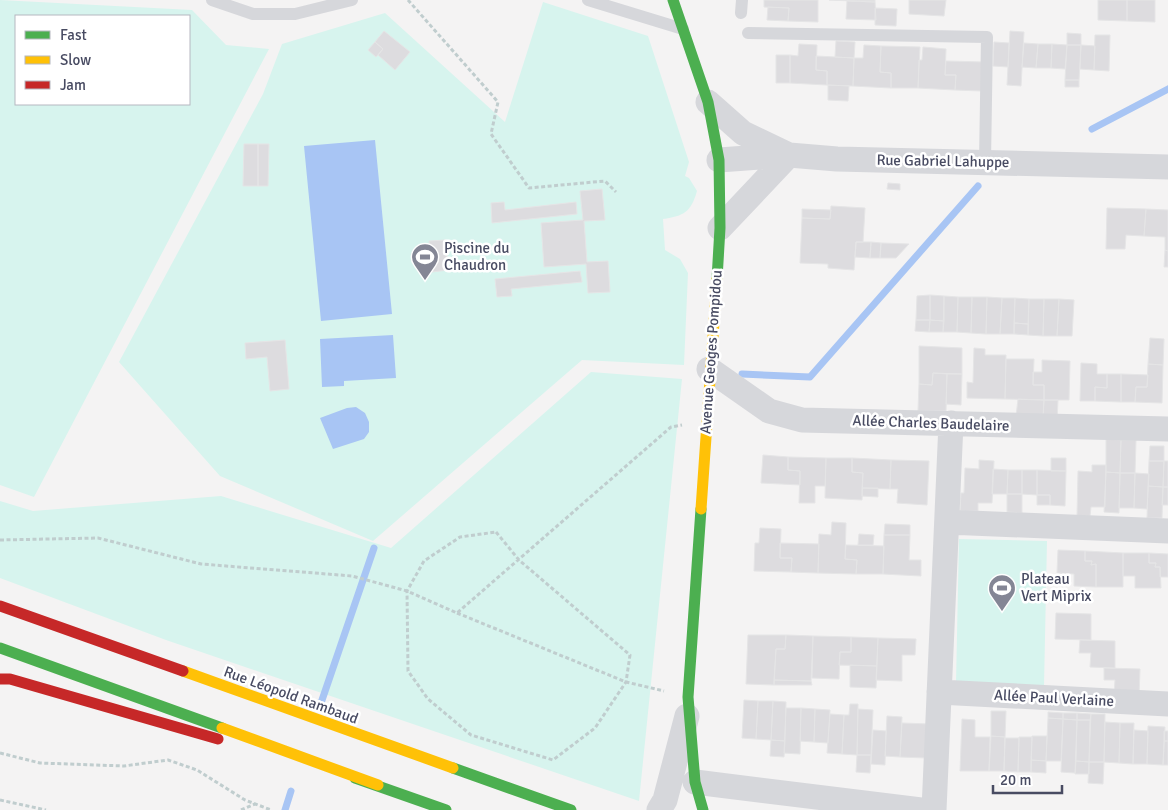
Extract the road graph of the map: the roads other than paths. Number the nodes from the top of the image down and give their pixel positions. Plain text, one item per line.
1 (212, 0) edge
2 (352, 0) edge
3 (588, 0) edge
4 (673, 0) edge
5 (742, 0) edge
6 (742, 13) dead end
7 (683, 30) junction
8 (748, 33) dead end
9 (708, 102) junction
10 (789, 155) junction
11 (719, 160) junction
12 (985, 162) junction
13 (1168, 167) edge
14 (720, 228) junction
15 (710, 369) junction
16 (951, 423) junction
17 (1168, 430) edge
18 (947, 522) junction
19 (1168, 531) edge
20 (1, 606) edge
21 (0, 648) edge
22 (0, 679) edge
23 (939, 692) junction
24 (688, 704) junction
25 (1168, 704) edge
26 (695, 782) junction
27 (378, 785) junction
28 (446, 810) edge
29 (570, 810) edge
30 (659, 810) edge
31 (703, 810) edge
32 (921, 810) edge
33 (934, 810) edge

1 - 2 lane
3 - 7 lane
4 - 7 main road, Avenue Geoges Pompidou
5 - 6 lane
7 - 9 main road, Avenue Geoges Pompidou
8 - 12 lane
9 - 10 street
9 - 11 main road, Avenue Geoges Pompidou
10 - 11 street, Rue Gabriel Lahuppe
10 - 12 street, Rue Gabriel Lahuppe
10 - 14 street
11 - 14 main road, Avenue Geoges Pompidou
12 - 13 street, Rue Gabriel Lahuppe
14 - 15 main road, Avenue Geoges Pompidou
15 - 16 street, Allée Charles Baudelaire
15 - 24 main road, Avenue Geoges Pompidou
16 - 17 street, Allée Charles Baudelaire
16 - 18 street
18 - 19 street
18 - 23 street
20 - 29 main road, Rue Léopold Rambaud
21 - 27 main road
22 - 27 main road
23 - 25 street, Allée Paul Verlaine
23 - 33 street
24 - 26 main road, Avenue Geoges Pompidou
24 - 30 street, Avenue Geoges Pompidou
26 - 31 main road, Avenue Geoges Pompidou
26 - 32 street
27 - 28 main road

